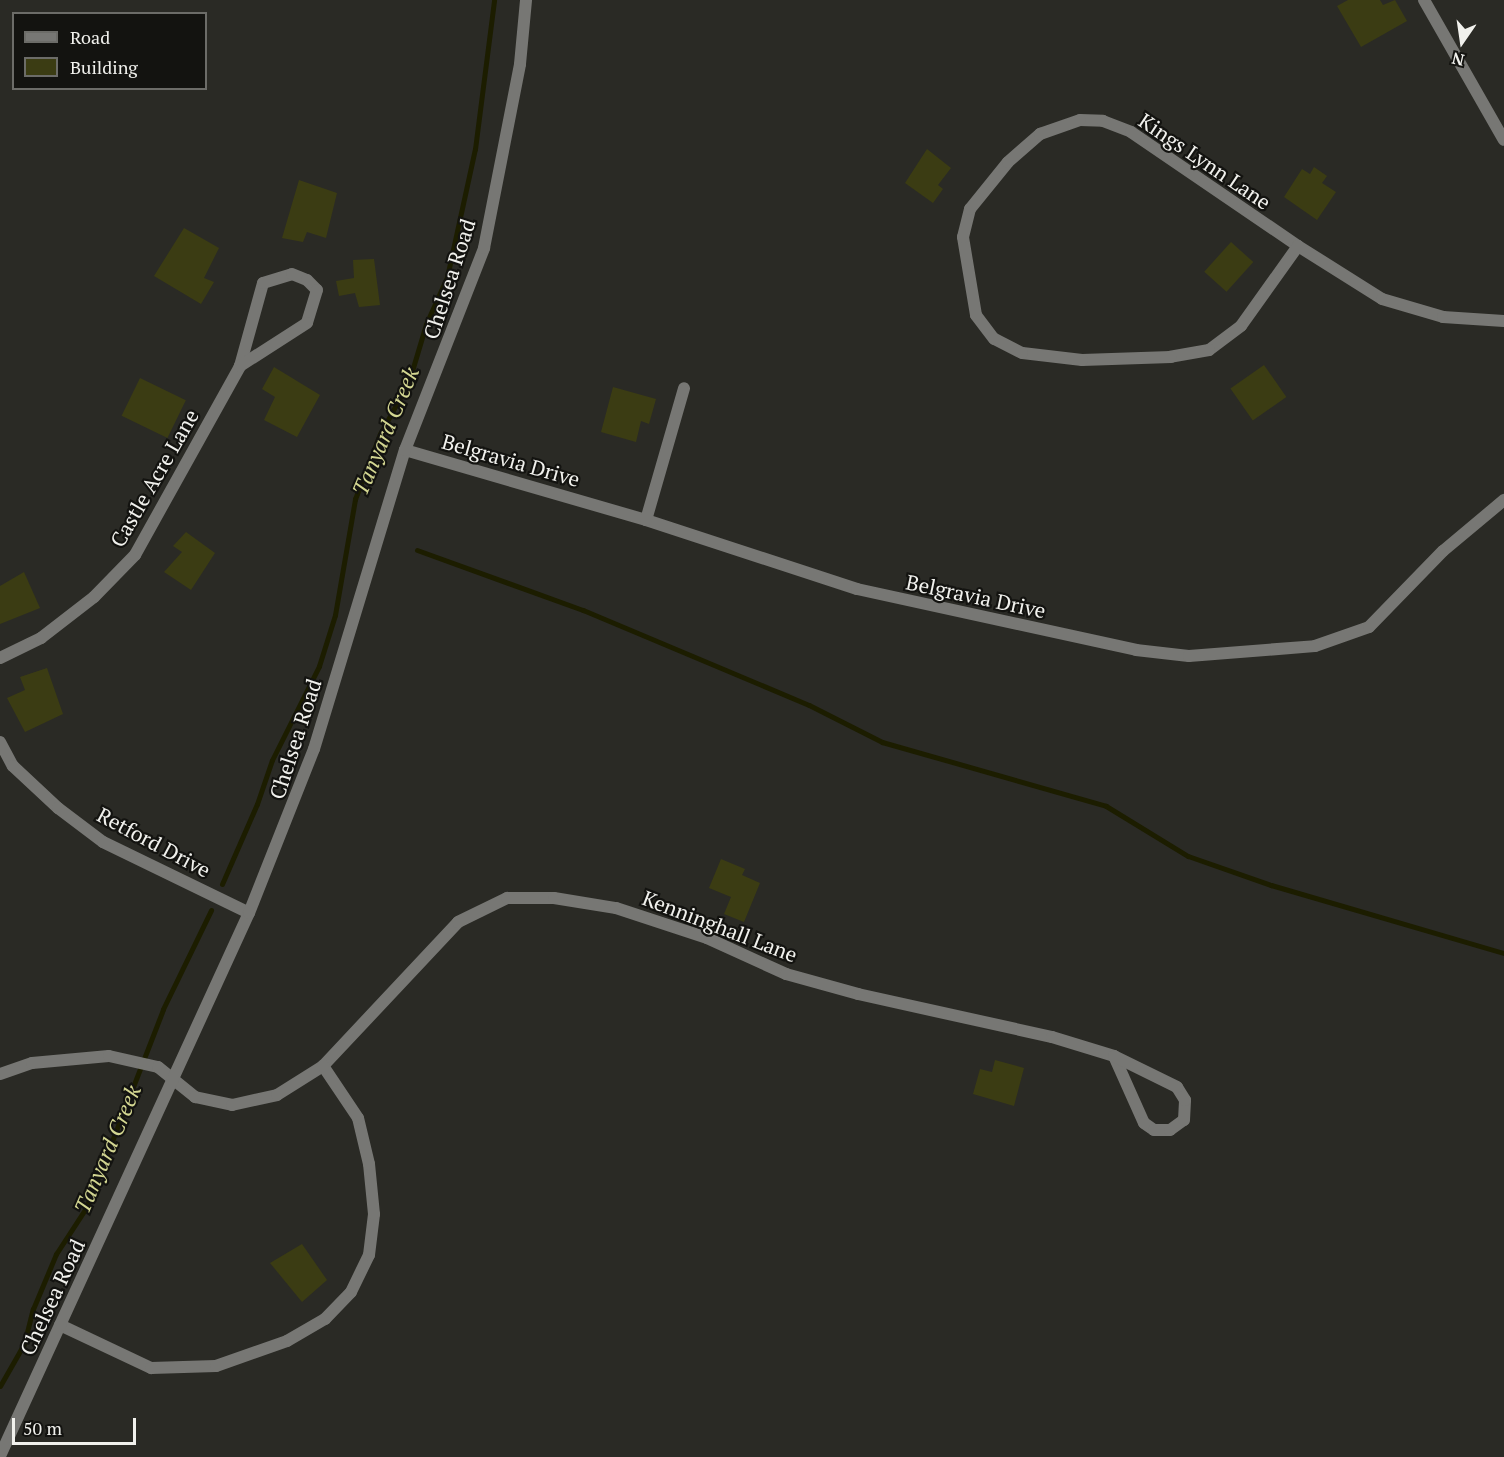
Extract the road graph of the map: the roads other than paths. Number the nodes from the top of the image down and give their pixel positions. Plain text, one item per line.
1 (526, 0) edge
2 (1424, 0) edge
3 (1504, 140) edge
4 (1298, 246) junction
5 (1504, 321) edge
6 (240, 366) junction
7 (684, 388) dead end
8 (405, 450) junction
9 (1504, 500) edge
10 (646, 520) junction
11 (0, 658) edge
12 (0, 742) edge
13 (249, 913) junction
14 (1114, 1056) junction
15 (323, 1066) junction
16 (0, 1074) edge
17 (172, 1077) junction
18 (60, 1325) junction
19 (0, 1456) edge

1 - 8 street, Chelsea Road
2 - 3 street
4 - 4 street, Kings Lynn Lane
4 - 5 street, Kings Lynn Lane
6 - 6 street, Castle Acre Lane
6 - 11 street, Castle Acre Lane
7 - 10 street
8 - 10 street, Belgravia Drive
8 - 13 street, Chelsea Road
9 - 10 street, Belgravia Drive
12 - 13 street, Retford Drive
13 - 17 street, Chelsea Road
14 - 14 street, Kenninghall Lane
14 - 15 street, Kenninghall Lane
15 - 17 street, Kenninghall Lane
15 - 18 street
16 - 17 street, Kenninghall Lane
17 - 18 street, Chelsea Road
18 - 19 street, Chelsea Road

